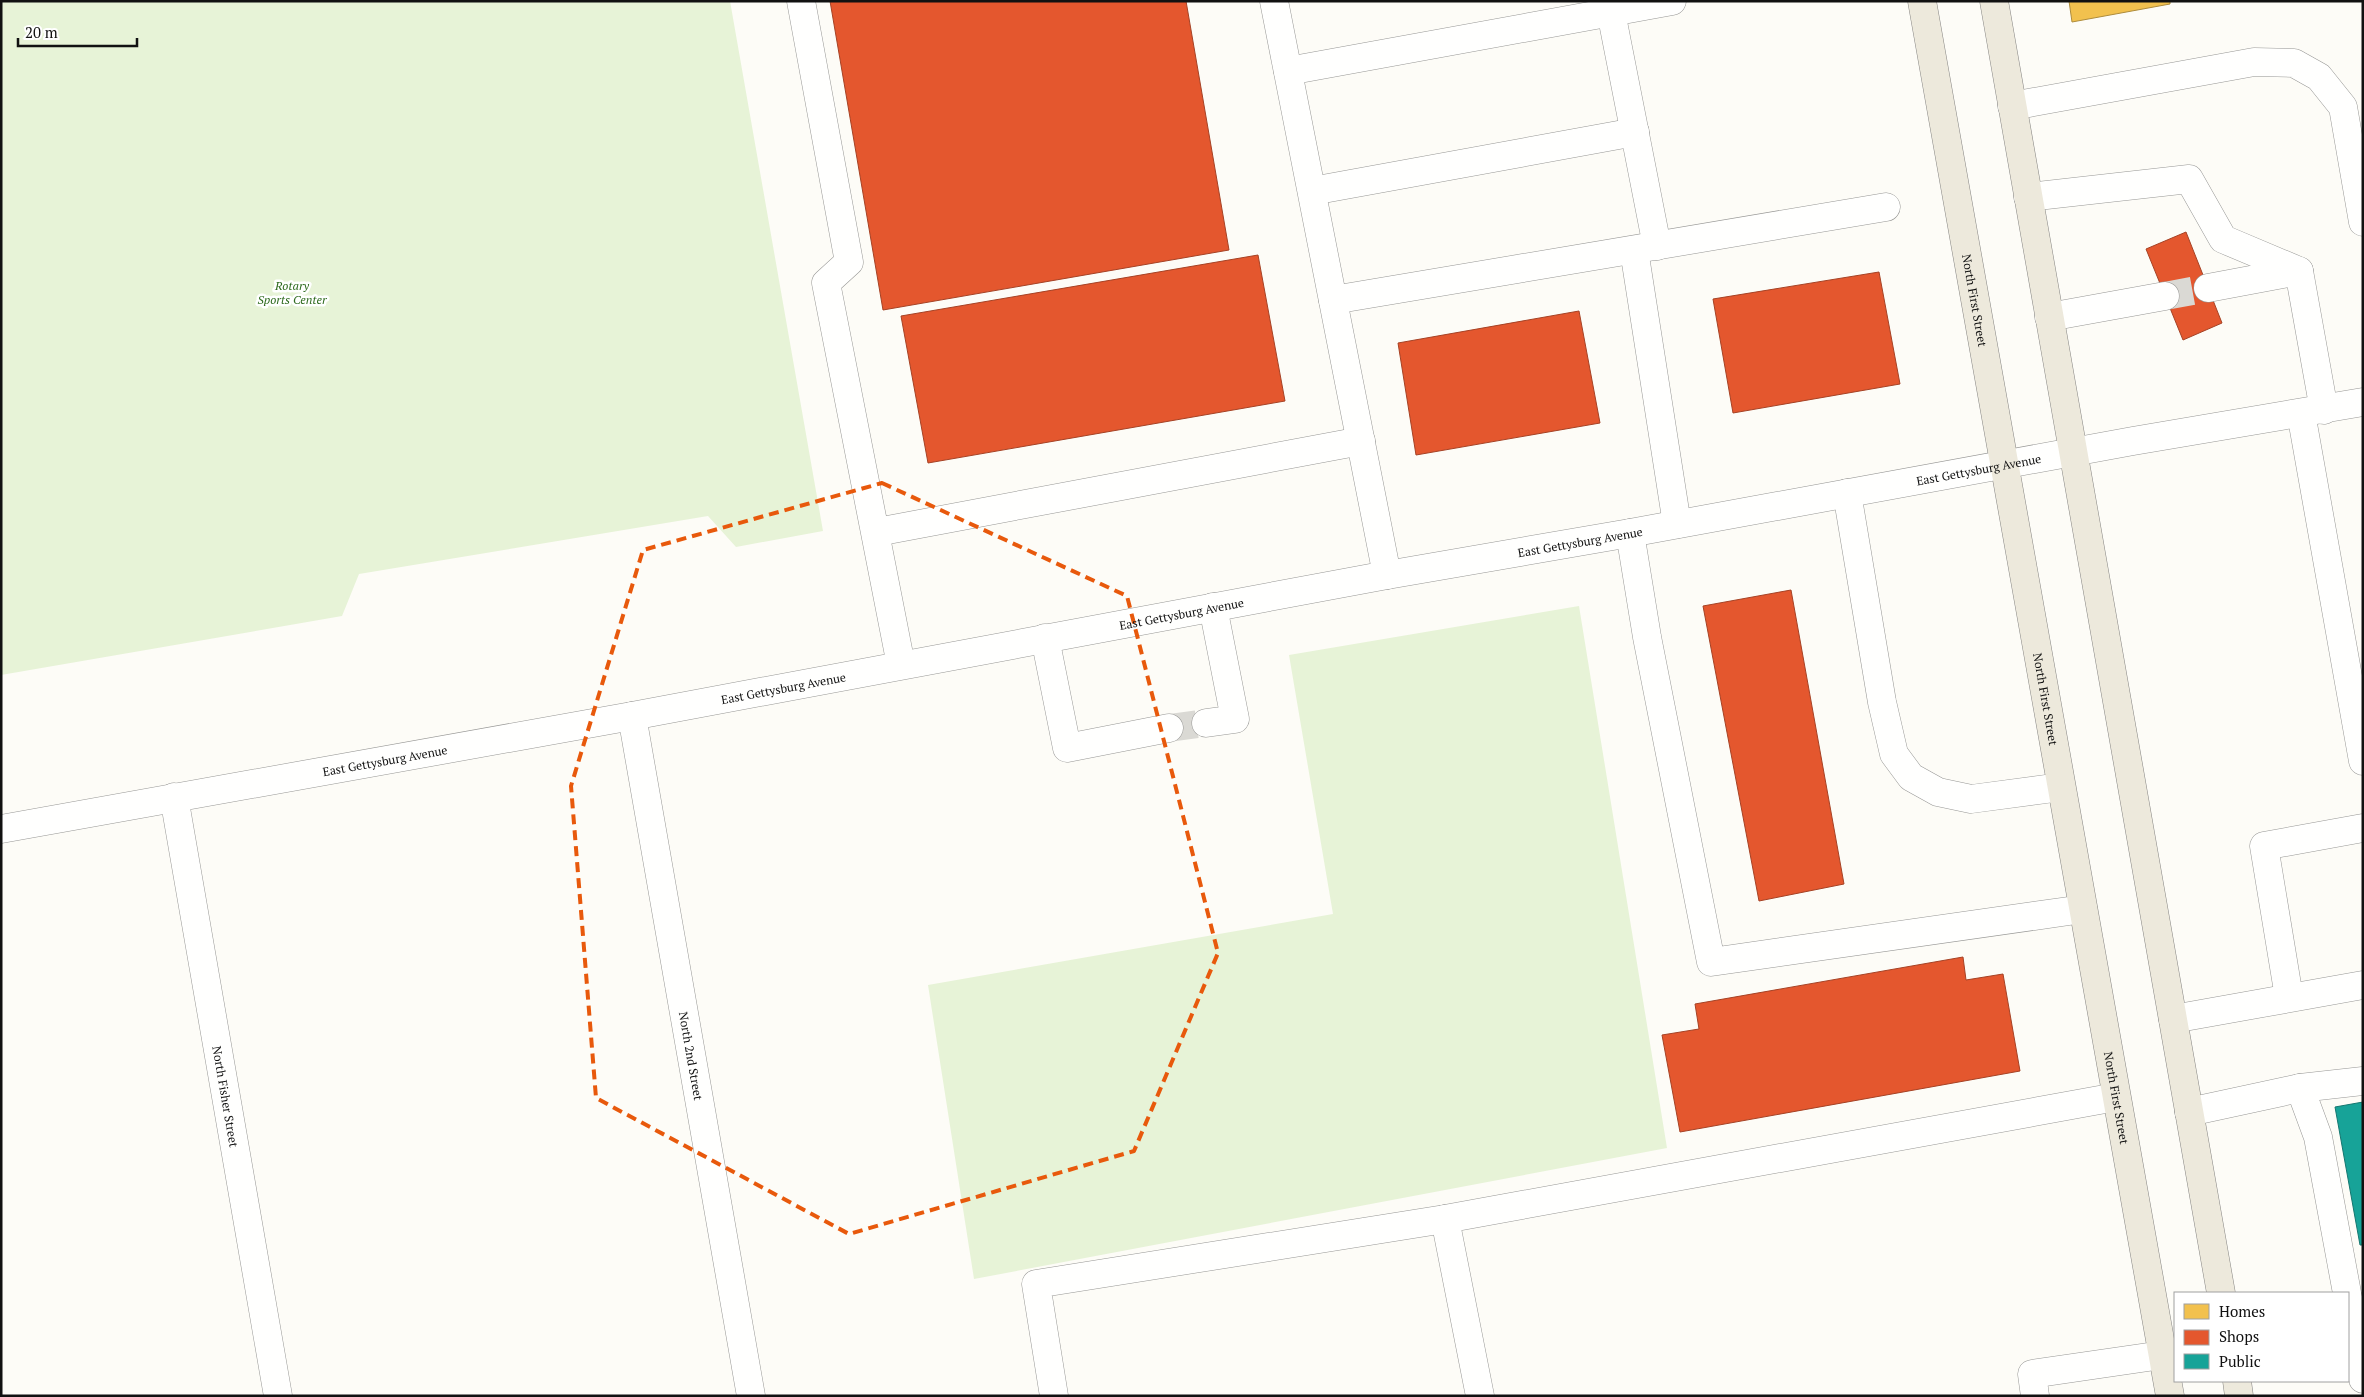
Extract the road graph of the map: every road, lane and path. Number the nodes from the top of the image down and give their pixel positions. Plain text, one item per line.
1 (801, 1) edge
2 (1274, 1) edge
3 (1672, 1) edge
4 (1922, 1) edge
5 (1994, 1) edge
6 (1612, 12) junction
7 (1288, 71) junction
8 (2012, 106) junction
9 (1635, 132) junction
10 (1312, 192) junction
11 (2028, 197) junction
12 (1886, 207) dead end
13 (2363, 222) edge
14 (1646, 248) junction
15 (2299, 271) junction
16 (2208, 288) tunnel mouth
17 (2165, 296) tunnel mouth
18 (1333, 300) junction
19 (2049, 317) junction
20 (2363, 402) edge
21 (2313, 411) junction
22 (1361, 441) junction
23 (2073, 453) junction
24 (2004, 465) junction
25 (1847, 493) junction
26 (1677, 524) junction
27 (877, 532) junction
28 (1630, 533) junction
29 (1387, 575) junction
30 (1213, 607) junction
31 (1045, 638) junction
32 (901, 664) junction
33 (632, 716) junction
34 (1206, 723) tunnel mouth
35 (1169, 728) tunnel mouth
36 (2363, 761) edge
37 (2061, 787) junction
38 (174, 797) junction
39 (2363, 828) edge
40 (1, 829) edge
41 (2083, 909) junction
42 (2363, 984) edge
43 (2289, 998) junction
44 (2173, 1019) junction
45 (2363, 1081) edge
46 (2300, 1088) junction
47 (2116, 1097) junction
48 (2189, 1112) junction
49 (1445, 1219) junction
50 (2221, 1292) edge
51 (2347, 1292) edge
52 (2349, 1303) edge
53 (2162, 1355) junction
54 (2363, 1379) edge
55 (2237, 1382) edge
56 (278, 1396) edge
57 (751, 1396) edge
58 (1054, 1396) edge
59 (1480, 1396) edge
60 (2035, 1396) edge
61 (2170, 1396) edge
62 (2239, 1396) edge

1 - 27 street
2 - 7 street
3 - 6 street
4 - 24 main road, North First Street
5 - 8 main road
6 - 7 street
6 - 9 street
7 - 10 street
8 - 11 main road
8 - 13 street
9 - 10 street
9 - 14 street
10 - 18 street
11 - 15 street
11 - 19 main road
12 - 14 street
14 - 18 street
14 - 26 street
15 - 16 street
15 - 21 street
17 - 19 street
18 - 22 street
19 - 23 main road
20 - 21 street, East Gettysburg Avenue
21 - 23 street, East Gettysburg Avenue
21 - 36 street
22 - 27 street
22 - 29 street
23 - 24 street, East Gettysburg Avenue
23 - 44 main road
24 - 25 street, East Gettysburg Avenue
24 - 37 main road, North First Street
25 - 26 street, East Gettysburg Avenue
25 - 37 street
26 - 28 street, East Gettysburg Avenue
27 - 32 street
28 - 29 street, East Gettysburg Avenue
28 - 41 street
29 - 30 street, East Gettysburg Avenue
30 - 31 street, East Gettysburg Avenue
30 - 34 street
31 - 32 street, East Gettysburg Avenue
31 - 35 street
32 - 33 street, East Gettysburg Avenue
33 - 38 street, East Gettysburg Avenue
33 - 57 street, North 2nd Street
37 - 41 main road, North First Street
38 - 40 street, East Gettysburg Avenue
38 - 56 street, North Fisher Street
39 - 43 street
41 - 47 main road, North First Street
42 - 43 street
43 - 44 street
44 - 48 main road
45 - 46 street
46 - 48 street
46 - 51 street
47 - 49 street
47 - 53 main road, North First Street
48 - 50 main road
49 - 58 street
49 - 59 street
52 - 54 street
53 - 60 street
53 - 61 main road, North First Street
55 - 62 main road

